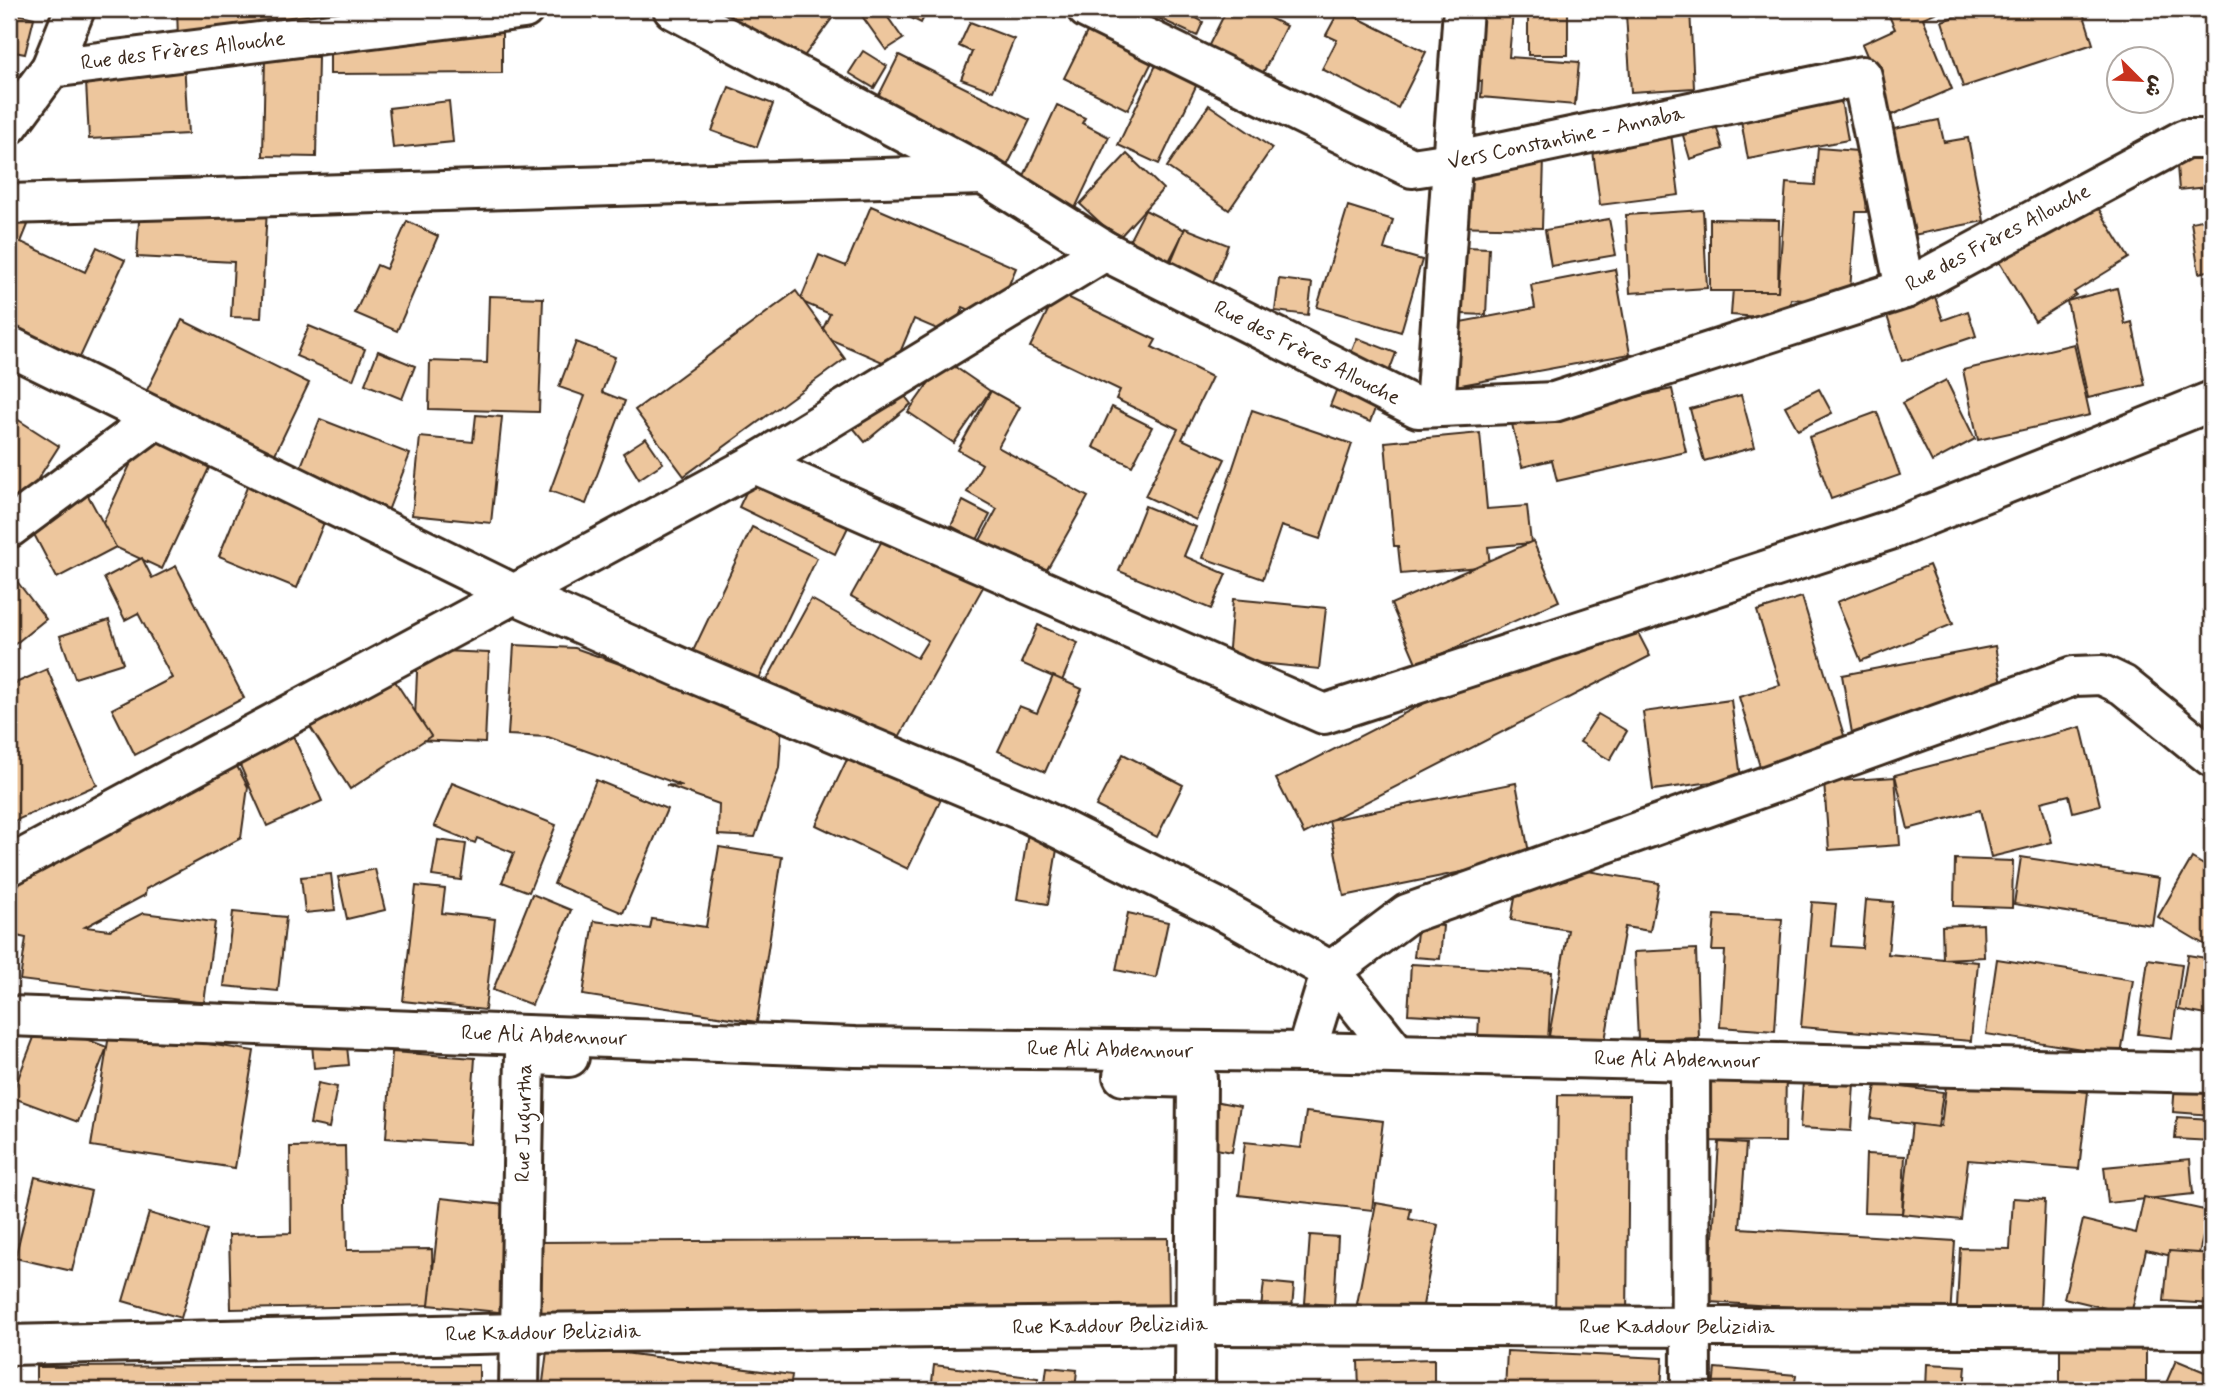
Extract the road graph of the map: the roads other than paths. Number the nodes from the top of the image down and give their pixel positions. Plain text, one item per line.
1 (75, 9) edge
2 (524, 9) edge
3 (673, 9) edge
4 (1087, 9) edge
5 (1462, 9) edge
6 (51, 68) junction
7 (9, 125) edge
8 (2212, 139) edge
9 (1452, 163) junction
10 (984, 175) junction
11 (9, 204) edge
12 (1105, 251) junction
13 (1905, 289) junction
14 (9, 346) edge
15 (2212, 401) edge
16 (1435, 407) junction
17 (157, 418) junction
18 (755, 464) junction
19 (9, 528) edge
20 (514, 594) junction
21 (2212, 757) edge
22 (9, 866) edge
23 (1331, 971) junction
24 (9, 1016) edge
25 (800, 1045) junction
26 (855, 1047) junction
27 (1306, 1052) junction
28 (1397, 1054) junction
29 (1690, 1061) junction
30 (2212, 1073) edge
31 (1196, 1325) junction
32 (1691, 1327) junction
33 (2212, 1329) edge
34 (520, 1333) junction
35 (9, 1345) edge
36 (519, 1390) edge
37 (1195, 1390) edge
38 (1690, 1390) edge

1 - 6 street
2 - 6 street, Rue des Frères Allouche
3 - 10 street, Rue des Frères Allouche
4 - 9 street, Vers Constantine - Annaba
5 - 9 street
6 - 7 street
8 - 13 street, Rue des Frères Allouche
9 - 13 street, Vers Constantine - Annaba
9 - 16 street
10 - 11 street
10 - 12 street, Rue des Frères Allouche
12 - 16 street, Rue des Frères Allouche
12 - 18 street
13 - 16 street, Rue des Frères Allouche
14 - 17 street
15 - 18 street
17 - 19 street
17 - 20 street
18 - 20 street
20 - 22 street
20 - 23 street
21 - 23 street
23 - 27 street
23 - 28 street
24 - 25 street, Rue Ali Abdennour
25 - 26 street, Rue Ali Abdennour
25 - 34 street, Rue Jugurtha
26 - 27 street, Rue Ali Abdennour
26 - 31 street
27 - 28 street, Rue Ali Abdennour
28 - 29 street, Rue Ali Abdennour
29 - 30 street, Rue Ali Abdennour
29 - 32 street
31 - 32 street, Rue Kaddour Belizidia
31 - 34 street, Rue Kaddour Belizidia
31 - 37 street
32 - 33 street, Rue Kaddour Belizidia
32 - 38 street
34 - 35 street, Rue Kaddour Belizidia
34 - 36 street, Rue Jugurtha

